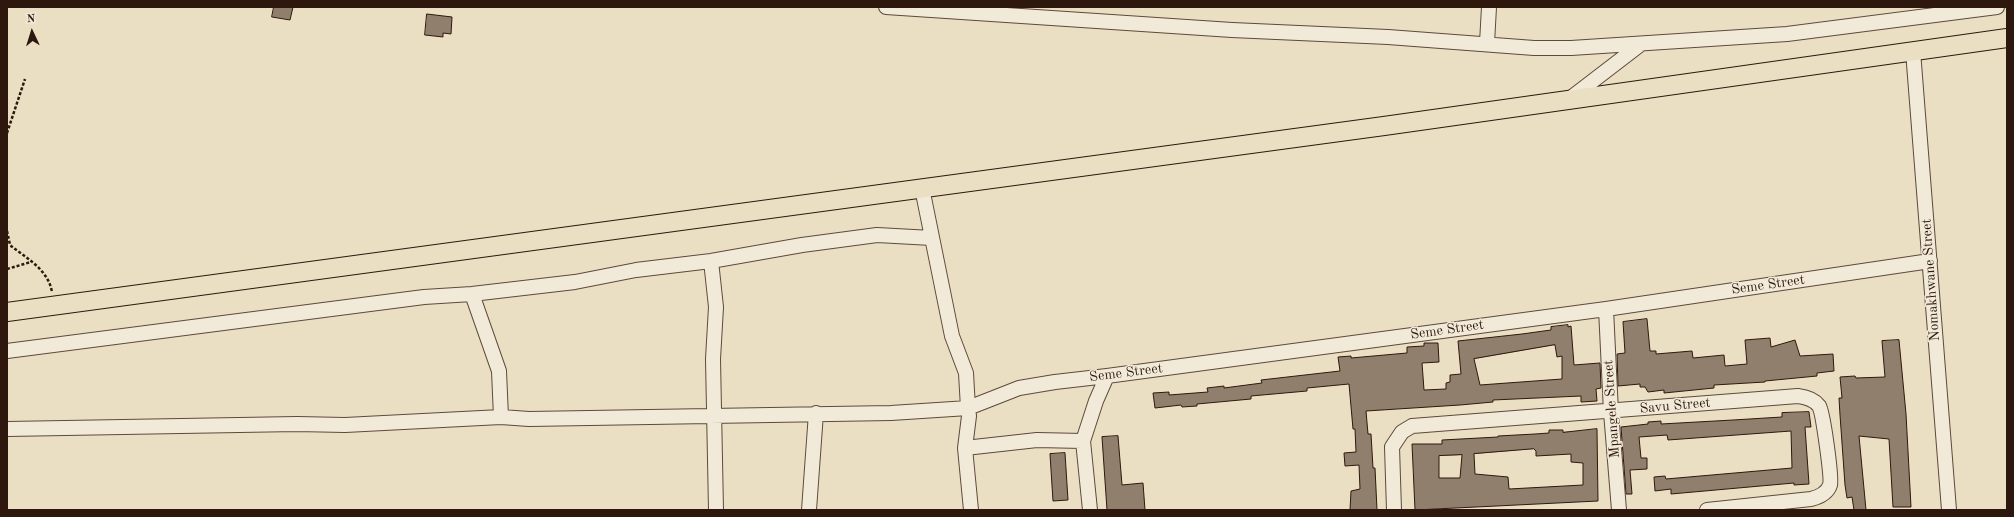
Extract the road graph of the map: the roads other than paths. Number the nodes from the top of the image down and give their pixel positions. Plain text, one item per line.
1 (886, 7) edge
2 (1489, 7) edge
3 (1997, 7) edge
4 (2007, 38) edge
5 (1487, 43) junction
6 (1641, 44) junction
7 (1913, 51) junction
8 (1568, 100) junction
9 (922, 188) junction
10 (932, 238) junction
11 (711, 261) junction
12 (1930, 261) junction
13 (472, 294) junction
14 (1606, 309) junction
15 (7, 312) edge
16 (7, 351) edge
17 (1107, 376) junction
18 (968, 408) junction
19 (1611, 412) junction
20 (816, 413) junction
21 (714, 415) junction
22 (501, 417) junction
23 (7, 429) edge
24 (1083, 441) junction
25 (965, 448) junction
26 (716, 510) edge
27 (809, 510) edge
28 (971, 510) edge
29 (1090, 510) edge
30 (1394, 510) edge
31 (1619, 510) edge
32 (1707, 510) edge
33 (1949, 510) edge

1 - 5 street
2 - 5 street
3 - 6 street
4 - 7 main road
5 - 6 street
6 - 8 street
7 - 8 main road
7 - 12 street, Nomakhwane Street
8 - 9 main road
9 - 10 street
9 - 15 main road
10 - 11 street
10 - 18 street
11 - 13 street
11 - 21 street
12 - 14 street, Seme Street
12 - 33 street, Nomakhwane Street
13 - 16 street
13 - 22 street
14 - 17 street, Seme Street
14 - 19 street, Mpangele Street
17 - 18 street, Seme Street
17 - 24 street
18 - 20 street, Seme Street
18 - 25 street
19 - 30 street, Savu Street
19 - 31 street, Mpangele Street
19 - 32 street, Savu Street
20 - 21 street, Seme Street
20 - 27 street
21 - 22 street, Seme Street
21 - 26 street
22 - 23 street, Seme Street
24 - 25 street
24 - 29 street
25 - 28 street

